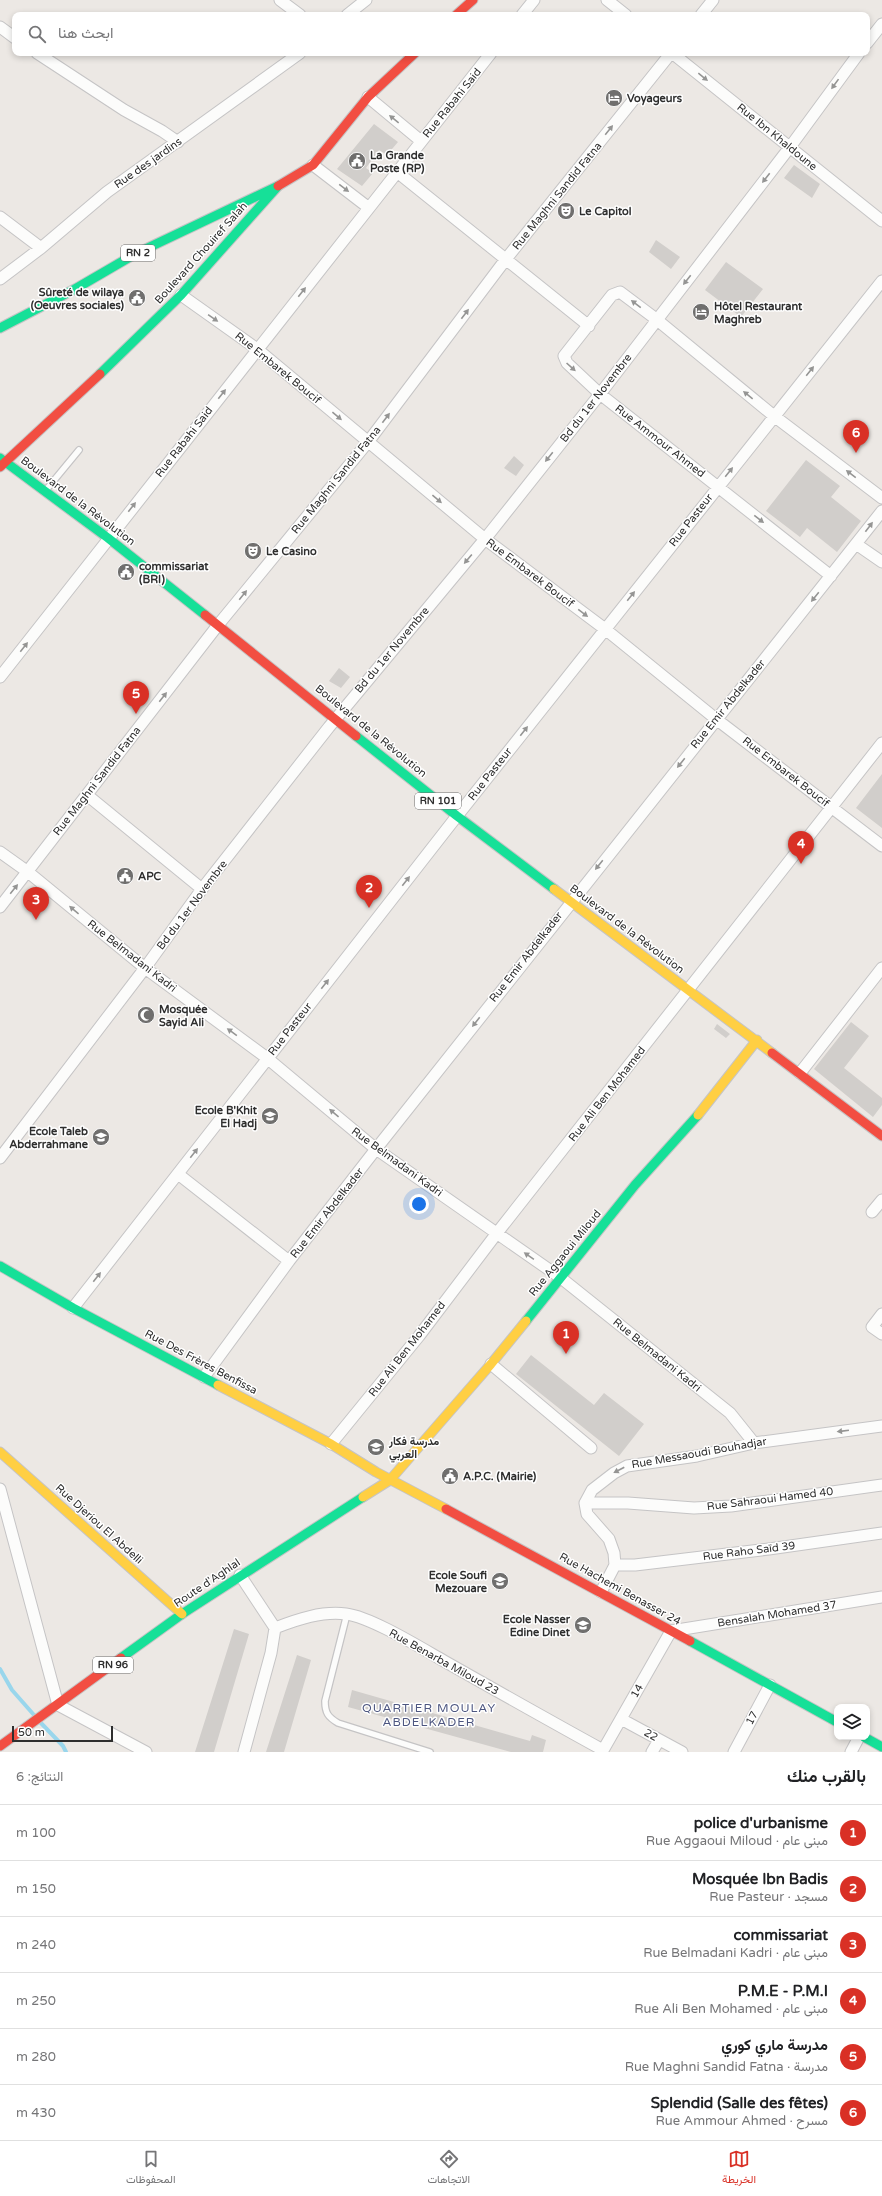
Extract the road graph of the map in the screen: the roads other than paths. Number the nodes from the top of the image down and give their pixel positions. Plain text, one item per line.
1 (280, 0) edge
2 (366, 0) edge
3 (473, 0) edge
4 (534, 0) edge
5 (607, 0) edge
6 (713, 0) edge
7 (296, 12) edge
8 (351, 12) edge
9 (459, 12) edge
10 (524, 12) edge
11 (622, 12) edge
12 (703, 12) edge
13 (882, 24) edge
14 (0, 27) edge
15 (12, 36) edge
16 (870, 39) edge
17 (42, 56) edge
18 (296, 56) edge
19 (412, 56) edge
20 (489, 56) edge
21 (670, 56) edge
22 (676, 56) edge
23 (857, 56) edge
24 (368, 97) junction
25 (421, 141) junction
26 (178, 142) junction
27 (790, 147) junction
28 (313, 165) junction
29 (397, 172) junction
30 (279, 185) junction
31 (369, 208) junction
32 (0, 217) edge
33 (882, 220) edge
34 (41, 248) junction
35 (506, 259) junction
36 (0, 279) edge
37 (882, 281) edge
38 (181, 295) junction
39 (656, 320) junction
40 (589, 326) junction
41 (0, 328) edge
42 (257, 349) junction
43 (600, 394) junction
44 (774, 416) junction
45 (368, 442) junction
46 (79, 450) dead end
47 (2, 462) edge
48 (717, 486) junction
49 (45, 491) junction
50 (882, 498) edge
51 (882, 511) edge
52 (108, 538) junction
53 (485, 539) junction
54 (856, 544) junction
55 (882, 562) edge
56 (831, 576) junction
57 (218, 625) junction
58 (605, 629) junction
59 (0, 677) edge
60 (336, 718) junction
61 (716, 719) junction
62 (882, 743) edge
63 (87, 795) junction
64 (832, 808) junction
65 (456, 816) junction
66 (882, 846) edge
67 (0, 852) edge
68 (28, 872) junction
69 (202, 889) junction
70 (570, 902) junction
71 (0, 907) edge
72 (145, 968) junction
73 (882, 968) edge
74 (688, 990) junction
75 (757, 1040) junction
76 (268, 1058) junction
77 (800, 1073) junction
78 (882, 1136) edge
79 (376, 1149) junction
80 (0, 1158) edge
81 (178, 1174) junction
82 (882, 1200) edge
83 (872, 1212) dead end
84 (496, 1233) junction
85 (289, 1261) junction
86 (0, 1266) edge
87 (561, 1278) junction
88 (73, 1308) junction
89 (882, 1314) edge
90 (882, 1334) edge
91 (491, 1364) junction
92 (204, 1377) junction
93 (882, 1426) edge
94 (754, 1443) junction
95 (332, 1444) junction
96 (591, 1448) dead end
97 (0, 1452) edge
98 (390, 1480) junction
99 (882, 1485) edge
100 (0, 1489) edge
101 (585, 1503) junction
102 (882, 1533) edge
103 (615, 1565) junction
104 (240, 1575) junction
105 (601, 1592) junction
106 (882, 1597) edge
107 (182, 1614) junction
108 (346, 1614) junction
109 (276, 1628) junction
110 (671, 1631) junction
111 (770, 1685) junction
112 (58, 1705) junction
113 (621, 1719) junction
114 (834, 1720) edge
115 (882, 1736) edge
116 (870, 1737) edge
117 (659, 1740) junction
118 (862, 1740) edge
119 (868, 1740) edge
120 (0, 1746) edge
121 (882, 1747) edge
122 (602, 1751) edge
123 (146, 1752) edge
124 (244, 1752) edge
125 (430, 1752) edge
126 (652, 1752) edge
127 (682, 1752) edge
128 (734, 1752) edge
129 (851, 1752) edge

1 - 7 street
2 - 8 street
3 - 9 main road
4 - 10 street
5 - 11 street
6 - 12 street
13 - 16 street
14 - 15 street
17 - 26 street
18 - 26 street, Rue des jardins
19 - 24 main road, Boulevard Chouiref Salah / RN 2
20 - 25 street, Rue Rabahi Said
35 -> 21 street, Rue Maghni Sandid Fatna
22 -> 27 street, Rue Ibn Khaldoune
23 -> 27 street, Bd du 1er Novembre
25 -> 24 street
24 - 28 main road, Boulevard Chouiref Salah / RN 2
25 - 29 street, Rue Rabahi Said
26 - 34 street, Rue des jardins
27 - 33 street, Rue Ibn Khaldoune
27 -> 39 street, Bd du 1er Novembre
28 - 30 main road, Boulevard Chouiref Salah / RN 2
28 -> 31 street
29 - 31 street, Rue Rabahi Said
29 - 35 street
30 - 38 main road, Boulevard Chouiref Salah
30 - 41 main road, RN 2
42 -> 31 street, Rue Rabahi Said
32 - 34 street
34 - 36 street, Rue des jardins
35 - 40 street
45 -> 35 street, Rue Maghni Sandid Fatna
44 -> 37 street, Rue Pasteur
38 -> 42 street, Rue Embarek Boucif
38 - 47 main road, Boulevard Chouiref Salah
39 -> 40 street, Rue Ammour Ahmed
39 - 43 street, Bd du 1er Novembre
44 -> 39 street, Rue Ammour Ahmed
40 -> 43 street, Rue Ammour Ahmed
42 -> 45 street, Rue Embarek Boucif
52 -> 42 street, Rue Rabahi Said
43 - 48 street, Rue Ammour Ahmed
43 -> 53 street, Bd du 1er Novembre
48 -> 44 street, Rue Pasteur
50 -> 44 street, Rue Ammour Ahmed
45 -> 53 street, Rue Embarek Boucif
57 -> 45 street, Rue Maghni Sandid Fatna
46 - 49 lane
47 - 49 main road, Boulevard de la Révolution / RN 101
48 -> 56 street, Rue Ammour Ahmed
58 -> 48 street, Rue Pasteur
49 - 52 main road, Boulevard de la Révolution / RN 101
54 -> 51 street, Rue Emir Abdelkader
52 - 57 main road, Boulevard de la Révolution / RN 101
59 -> 52 street, Rue Rabahi Said
53 -> 58 street, Rue Embarek Boucif
53 -> 60 street, Bd du 1er Novembre
54 - 55 street
54 - 56 street, Rue Emir Abdelkader
56 -> 61 street, Rue Emir Abdelkader
57 - 60 main road, Boulevard de la Révolution / RN 101
63 -> 57 street, Rue Maghni Sandid Fatna
58 - 61 street, Rue Embarek Boucif
65 -> 58 street, Rue Pasteur
60 - 65 main road, Boulevard de la Révolution / RN 101
60 - 69 street, Bd du 1er Novembre
61 - 64 street, Rue Embarek Boucif
61 -> 70 street, Rue Emir Abdelkader
62 - 64 street, Rue Ali Ben Mohamed
63 - 68 street, Rue Maghni Sandid Fatna
63 - 69 street
64 - 66 street, Rue Embarek Boucif
64 - 74 street, Rue Ali Ben Mohamed
65 - 70 main road, Boulevard de la Révolution / RN 101
76 -> 65 street, Rue Pasteur
67 - 68 street, Rue Belmadani Kadri
71 -> 68 street, Rue Maghni Sandid Fatna
72 -> 68 street, Rue Belmadani Kadri
69 - 72 street, Bd du 1er Novembre
70 - 74 main road, Boulevard de la Révolution / RN 101
70 -> 79 street, Rue Emir Abdelkader
76 -> 72 street, Rue Belmadani Kadri
72 - 80 street, Bd du 1er Novembre
73 - 77 street
74 - 75 main road, Boulevard de la Révolution / RN 101
74 - 84 street, Rue Ali Ben Mohamed
75 - 77 main road, Boulevard de la Révolution / RN 101
75 - 87 main road, Rue Aggaoui Miloud
79 -> 76 street, Rue Belmadani Kadri
81 -> 76 street, Rue Pasteur
77 - 78 main road, Boulevard de la Révolution / RN 101
79 - 84 street, Rue Belmadani Kadri
79 - 85 street, Rue Emir Abdelkader
81 - 85 street
88 -> 81 street, Rue Pasteur
82 - 83 street
87 -> 84 street, Rue Belmadani Kadri
84 - 95 street, Rue Ali Ben Mohamed
85 - 92 street, Rue Emir Abdelkader
86 - 88 main road, Rue Des Frères Benfissa
87 - 91 main road, Rue Aggaoui Miloud
87 - 94 street, Rue Belmadani Kadri
88 - 92 main road, Rue Des Frères Benfissa
89 - 90 street
91 - 96 street
91 - 98 main road, Rue Aggaoui Miloud
92 - 95 main road, Rue Des Frères Benfissa
93 -> 94 street, Rue Messaoudi Bouhadjar
94 -> 101 street, Rue Messaoudi Bouhadjar
95 - 98 main road, Rue Des Frères Benfissa
97 - 107 main road, Rue Djeriou El Abdelli
98 - 104 main road, Route d'Aghlal
98 - 105 main road, Rue Hachemi Benasser 24
99 - 101 street, Rue Sahraoui Hamed 40
100 - 112 street
101 - 103 street
102 - 103 street, Rue Raho Saïd 39
103 - 105 street
104 - 107 main road, Route d'Aghlal
104 - 109 street
105 - 110 main road, Rue Hachemi Benasser 24
106 - 110 street, Bensalah Mohamed 37
107 - 112 main road, Route d'Aghlal / RN 96
108 - 109 street, Rue Benarba Miloud 23
108 - 122 street, Rue Benarba Miloud 23
108 - 125 lane
109 - 124 street
110 - 111 main road, Rue Hachemi Benasser 24
110 - 113 street, 14
111 - 114 main road, Rue Hachemi Benasser 24
111 - 128 street, 17
112 - 120 main road, Route d'Aghlal / RN 96
112 - 123 street
113 - 117 street, 22
113 - 122 street, 14
115 - 116 street
117 - 126 street
117 - 127 street, 22
118 - 129 street
119 - 121 main road

